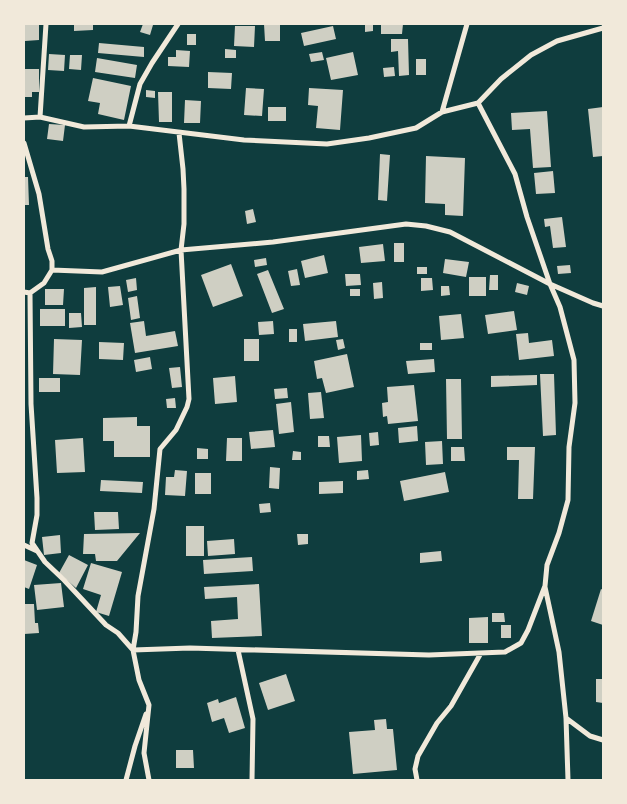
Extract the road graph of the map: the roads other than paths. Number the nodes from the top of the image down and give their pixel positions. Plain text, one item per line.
1 (46, 24) edge
2 (178, 24) edge
3 (468, 24) edge
4 (603, 28) edge
5 (478, 103) junction
6 (442, 112) junction
7 (40, 117) junction
8 (24, 118) edge
9 (129, 126) junction
10 (179, 133) junction
11 (24, 143) edge
12 (181, 250) junction
13 (52, 270) junction
14 (550, 284) junction
15 (27, 292) edge
16 (603, 306) edge
17 (24, 545) edge
18 (38, 551) junction
19 (545, 586) junction
20 (133, 650) junction
21 (238, 650) junction
22 (481, 653) junction
23 (149, 705) junction
24 (566, 718) junction
25 (603, 740) edge
26 (126, 780) edge
27 (149, 780) edge
28 (252, 780) edge
29 (417, 780) edge
30 (568, 780) edge

1 - 7 street
2 - 9 street
3 - 6 street
4 - 5 street
5 - 6 street
5 - 14 street
6 - 10 street
7 - 8 street
7 - 9 street
9 - 10 street
10 - 12 street
11 - 13 street
12 - 13 street
12 - 14 street
12 - 20 street
13 - 15 street
14 - 16 street
14 - 19 street
15 - 18 street
17 - 18 street
18 - 20 street
19 - 22 street
19 - 24 street
20 - 21 street
20 - 23 street
21 - 22 street
21 - 28 street
22 - 29 street
23 - 26 street
23 - 27 street
24 - 25 street
24 - 30 street

